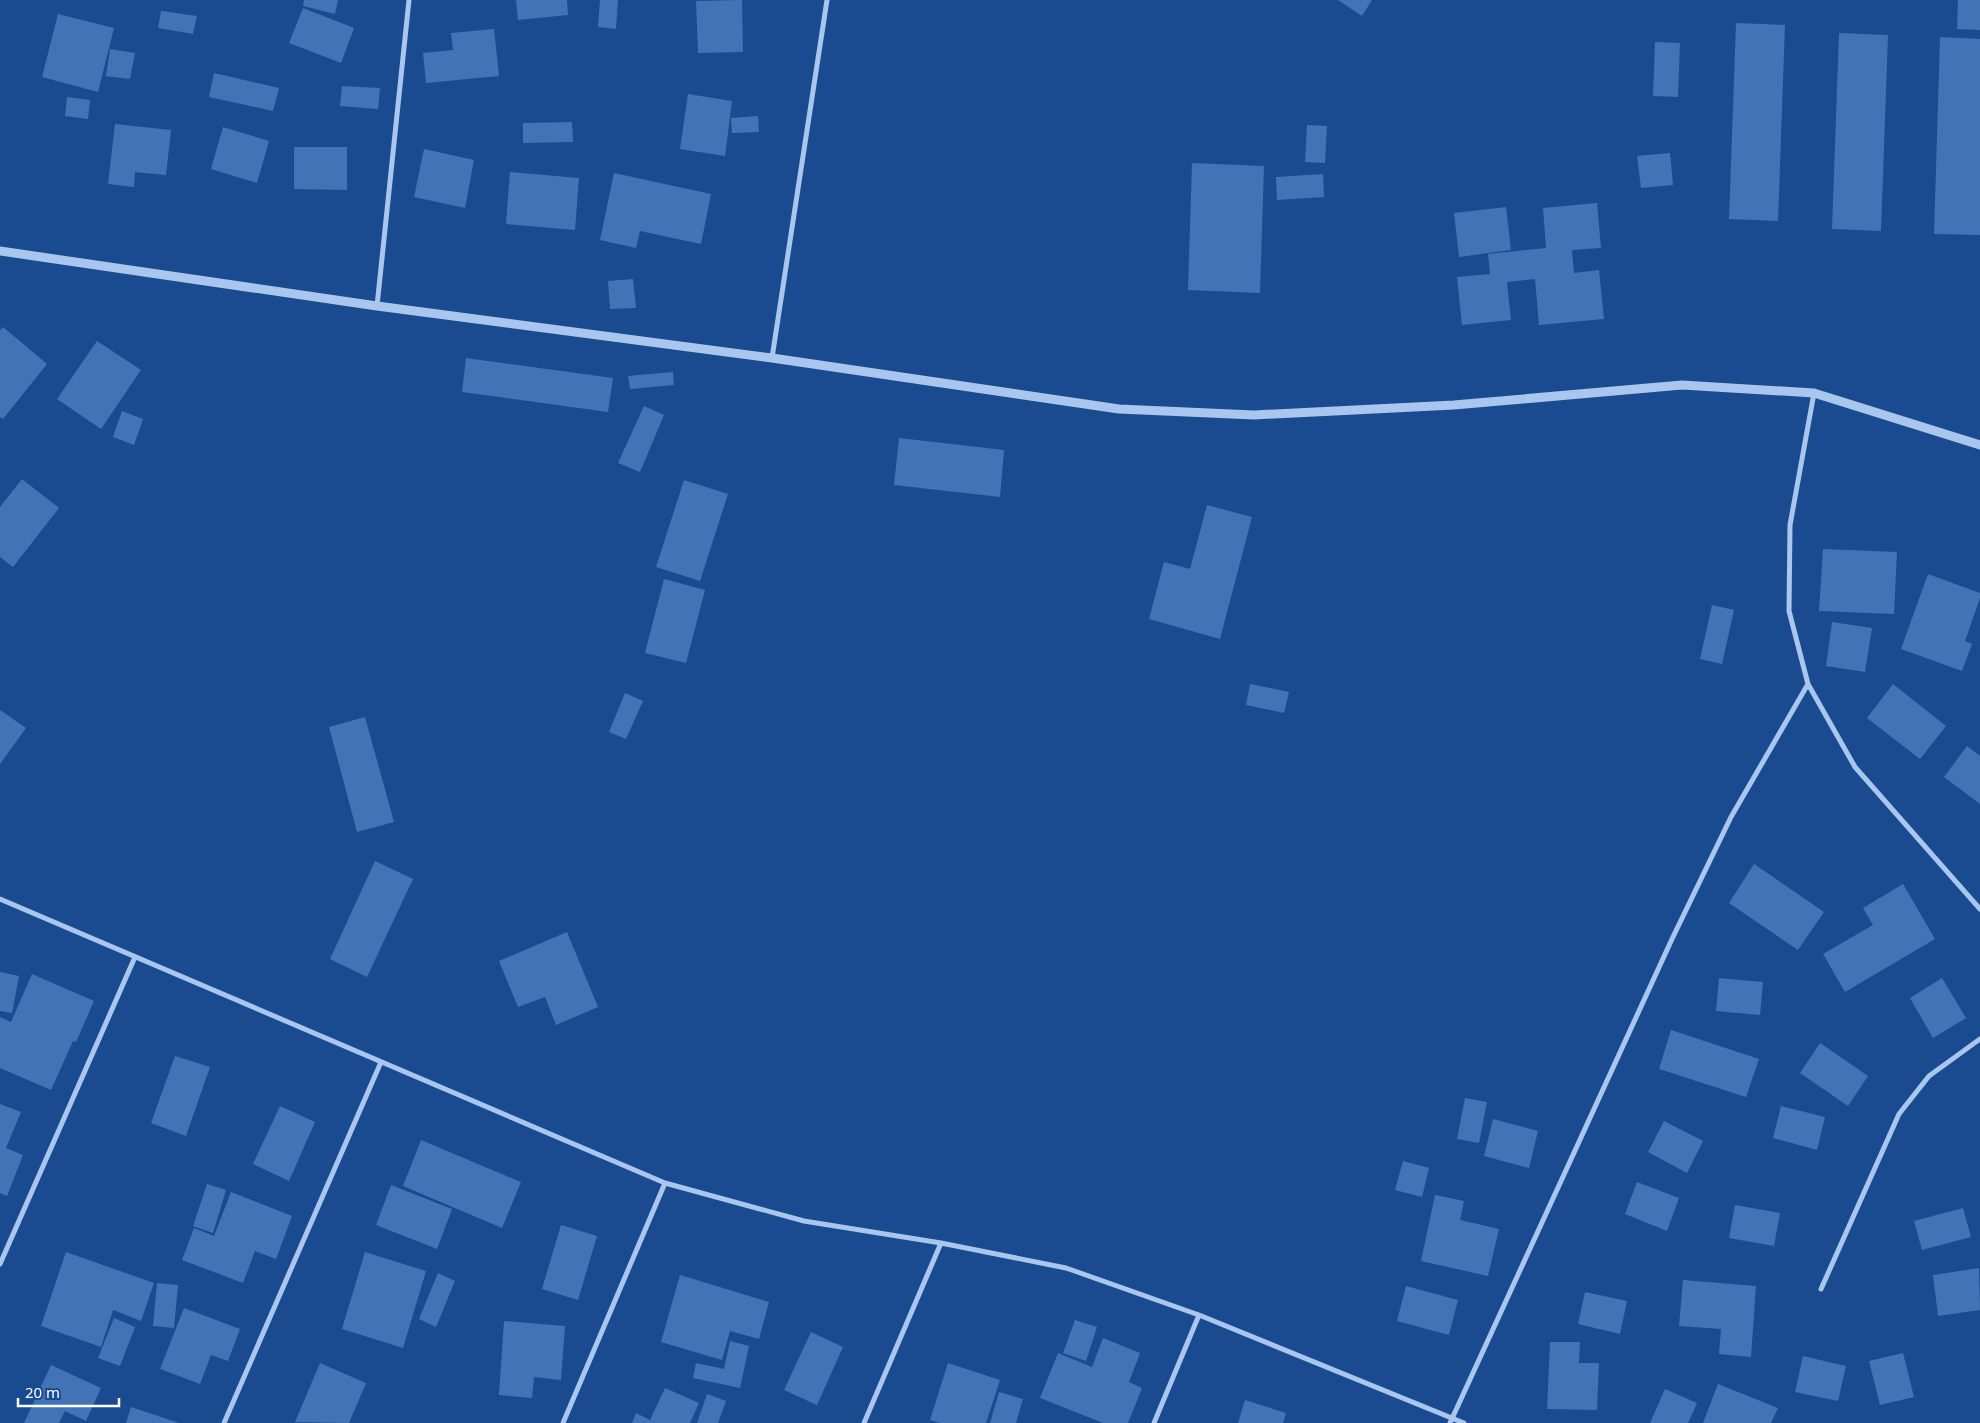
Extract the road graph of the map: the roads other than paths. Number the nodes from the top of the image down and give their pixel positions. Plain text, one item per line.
1 (409, 0) edge
2 (827, 0) edge
3 (0, 251) edge
4 (377, 306) junction
5 (772, 358) junction
6 (1814, 393) junction
7 (1980, 445) edge
8 (1808, 684) junction
9 (0, 899) edge
10 (1980, 909) edge
11 (135, 957) junction
12 (1980, 1039) edge
13 (381, 1062) junction
14 (665, 1183) junction
15 (941, 1243) junction
16 (0, 1264) edge
17 (1821, 1288) dead end
18 (1200, 1315) junction
19 (1451, 1421) edge
20 (224, 1423) edge
21 (563, 1423) edge
22 (864, 1423) edge
23 (1154, 1423) edge
24 (1464, 1423) edge

1 - 4 street
2 - 5 street
3 - 4 street
4 - 5 street
5 - 6 street
6 - 7 street
6 - 8 street
8 - 10 street
8 - 19 street
9 - 11 street
11 - 13 street
11 - 16 street
12 - 17 street
13 - 14 street
13 - 20 street
14 - 15 street
14 - 21 street
15 - 18 street
15 - 22 street
18 - 19 street
18 - 23 street
19 - 24 street

